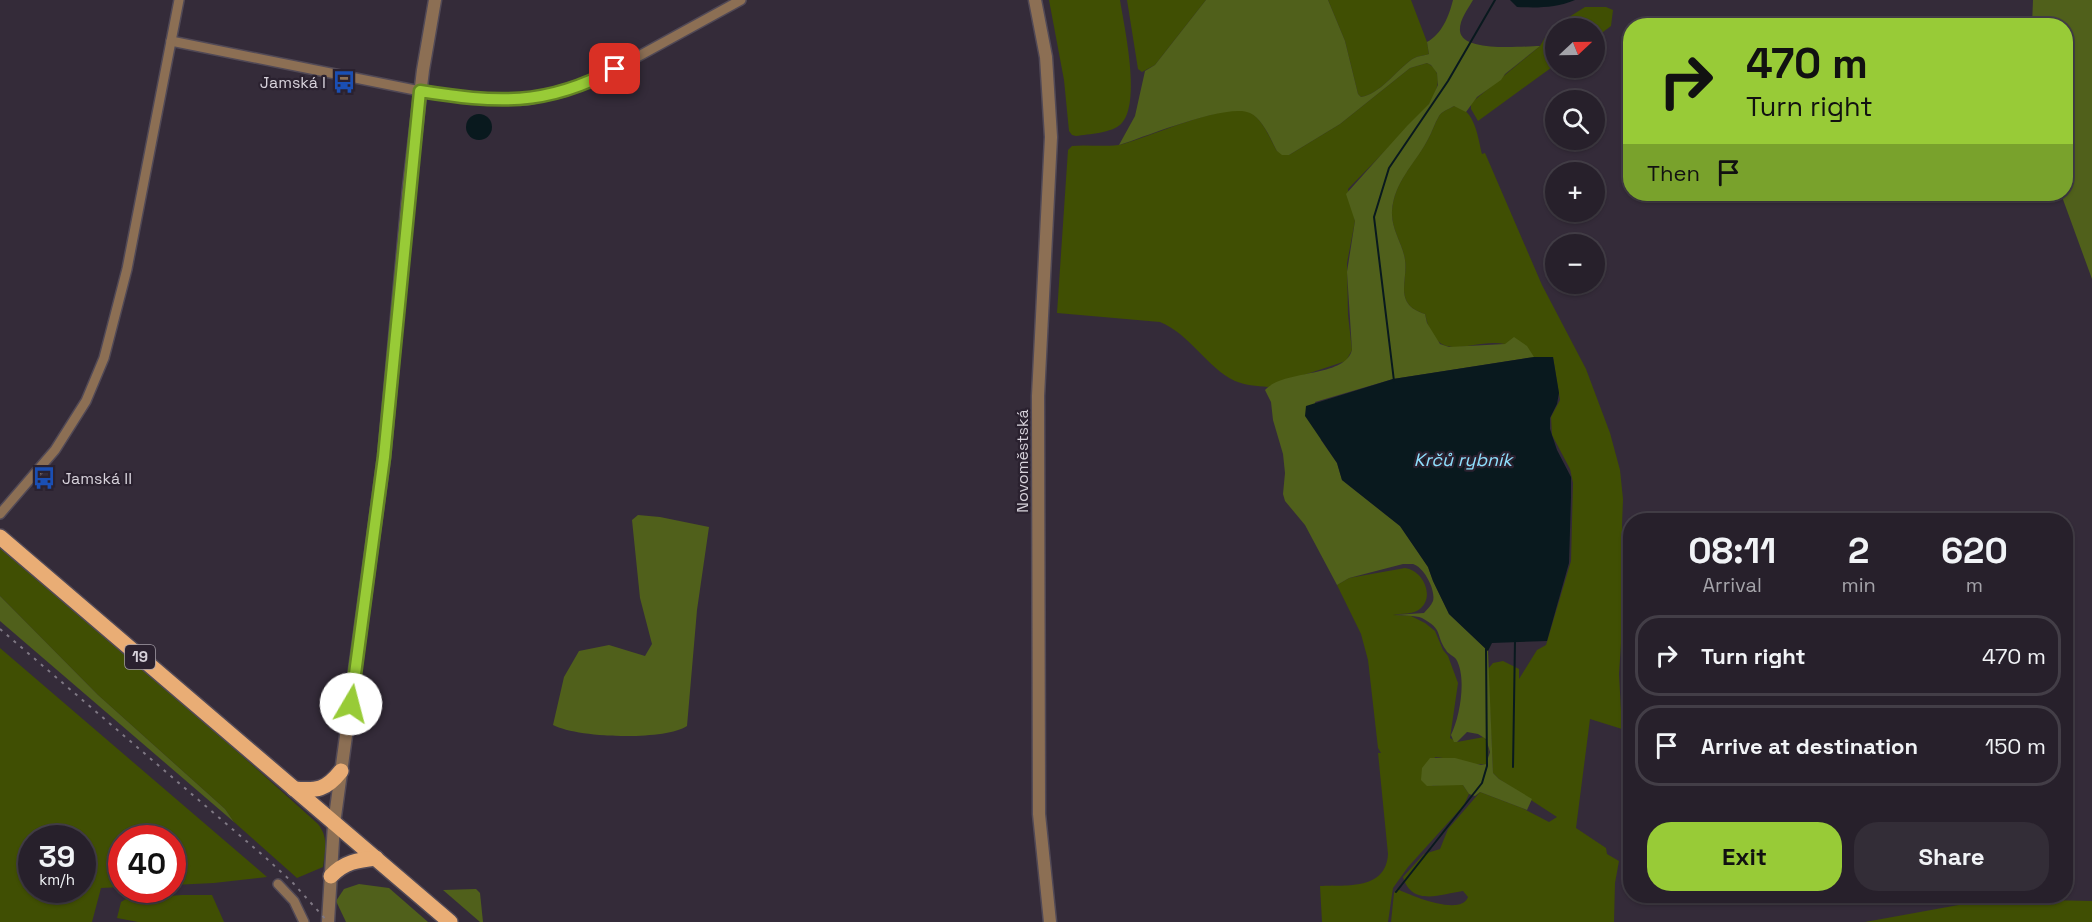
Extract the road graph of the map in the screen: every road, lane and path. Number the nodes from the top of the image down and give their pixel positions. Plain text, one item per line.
1 (179, 0) edge
2 (435, 0) edge
3 (741, 0) edge
4 (1035, 0) edge
5 (171, 41) junction
6 (420, 91) junction
7 (0, 514) edge
8 (0, 537) edge
9 (341, 771) junction
10 (294, 789) junction
11 (334, 824) junction
12 (376, 858) junction
13 (331, 876) junction
14 (278, 884) dead end
15 (304, 922) edge
16 (328, 922) edge
17 (450, 922) edge
18 (1050, 922) edge

1 - 5 street
2 - 6 street
3 - 6 street
4 - 18 street, Novoměstská
5 - 6 street
5 - 7 street
6 - 9 street
8 - 10 main road, 19
9 - 10 main road
9 - 11 street
10 - 11 main road, 19
11 - 12 main road, 19
11 - 13 street
12 - 13 main road
12 - 17 main road, 19
13 - 16 street
14 - 15 street

